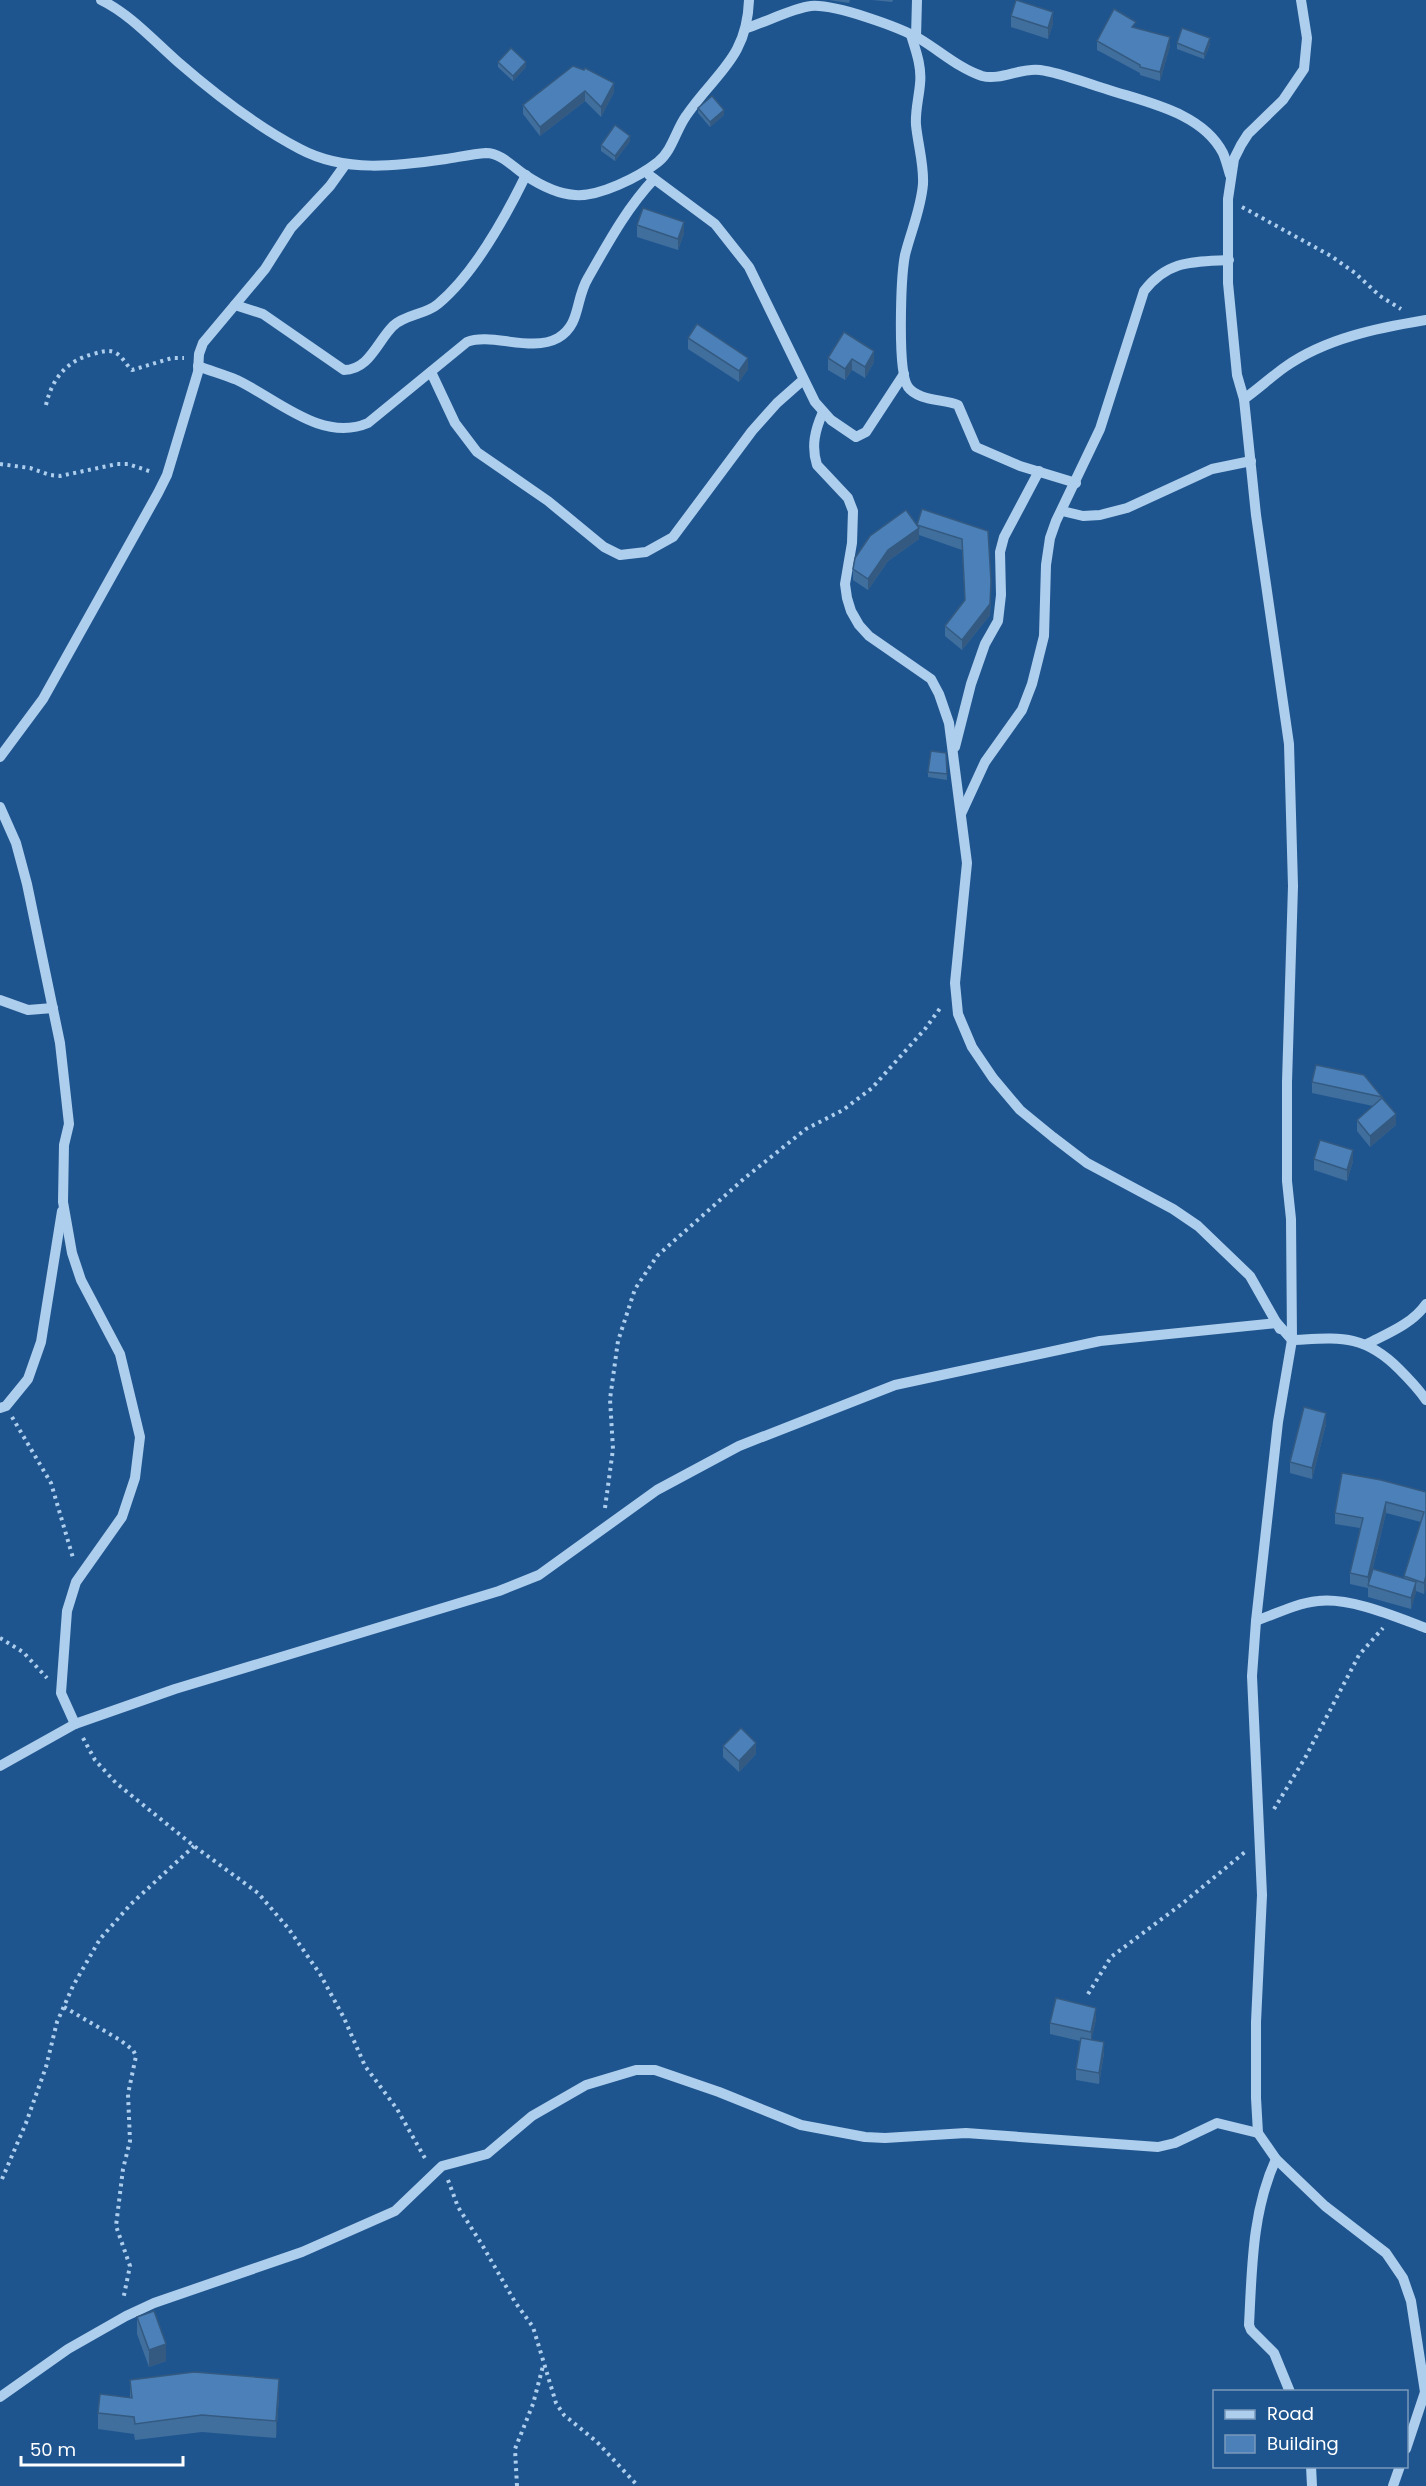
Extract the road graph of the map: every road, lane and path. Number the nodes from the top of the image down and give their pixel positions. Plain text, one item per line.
1 (101, 0) edge
2 (749, 0) edge
3 (917, 0) edge
4 (1301, 0) edge
5 (747, 28) junction
6 (913, 36) junction
7 (345, 165) junction
8 (643, 171) junction
9 (526, 176) junction
10 (654, 179) junction
11 (1232, 181) junction
12 (1228, 199) junction
13 (1229, 260) junction
14 (235, 305) junction
15 (1422, 321) edge
16 (198, 366) junction
17 (431, 372) junction
18 (904, 374) junction
19 (803, 380) junction
20 (1244, 399) junction
21 (46, 405) dead end
22 (823, 412) junction
23 (1251, 461) junction
24 (0, 464) edge
25 (1039, 471) junction
26 (167, 475) junction
27 (1076, 483) junction
28 (1062, 510) junction
29 (953, 756) junction
30 (0, 757) edge
31 (0, 807) edge
32 (961, 815) junction
33 (955, 983) junction
34 (0, 1000) edge
35 (53, 1008) junction
36 (63, 1202) junction
37 (1426, 1304) edge
38 (1277, 1323) junction
39 (1367, 1344) junction
40 (1291, 1345) junction
41 (1426, 1400) edge
42 (3, 1407) edge
43 (597, 1531) junction
44 (76, 1582) junction
45 (1394, 1616) junction
46 (1256, 1621) junction
47 (1426, 1628) edge
48 (0, 1638) edge
49 (61, 1693) junction
50 (75, 1724) junction
51 (0, 1766) edge
52 (1273, 1811) dead end
53 (1257, 1840) junction
54 (194, 1846) junction
55 (1088, 1995) dead end
56 (64, 2007) junction
57 (1258, 2133) junction
58 (1276, 2159) junction
59 (442, 2166) junction
60 (2, 2179) dead end
61 (117, 2320) junction
62 (543, 2366) junction
63 (1290, 2390) edge
64 (0, 2397) edge
65 (1408, 2446) edge
66 (1311, 2468) edge
67 (1399, 2468) edge
68 (518, 2486) edge
69 (638, 2486) edge
70 (1312, 2486) edge
71 (1393, 2486) edge

1 - 7 street
2 - 5 street
3 - 6 street
4 - 11 street
5 - 6 street
5 - 8 street
6 - 11 street
6 - 18 street
7 - 9 street
7 - 14 street
8 - 9 street
8 - 10 street
9 - 14 street
10 - 17 street
10 - 19 street
11 - 12 street
12 - 13 street
12 - 15 path
13 - 20 street
13 - 27 street
14 - 16 street
15 - 20 street
16 - 17 street
16 - 21 path
16 - 26 street
17 - 19 street
18 - 22 street
18 - 25 street
19 - 22 street
20 - 23 street
22 - 29 street
23 - 28 street
23 - 40 street
24 - 26 path
25 - 27 street
25 - 29 street
26 - 30 street
27 - 28 street
28 - 32 street
29 - 32 street
31 - 35 street
32 - 33 street
33 - 38 street
33 - 43 path
34 - 35 street
35 - 36 street
36 - 42 street
36 - 44 street
37 - 39 street
38 - 40 street
38 - 43 street
39 - 40 street
39 - 41 street
40 - 46 street
42 - 44 path
43 - 50 street
44 - 49 street
45 - 46 street
45 - 47 street
45 - 52 path
46 - 53 street
48 - 49 path
49 - 50 street
50 - 51 street
50 - 54 path
53 - 55 path
53 - 57 street
54 - 56 path
54 - 59 path
56 - 60 path
56 - 61 path
57 - 58 street
57 - 59 street
58 - 63 street
58 - 65 street
59 - 61 street
59 - 62 path
61 - 64 street
62 - 68 path
62 - 69 path
66 - 70 street
67 - 71 street

